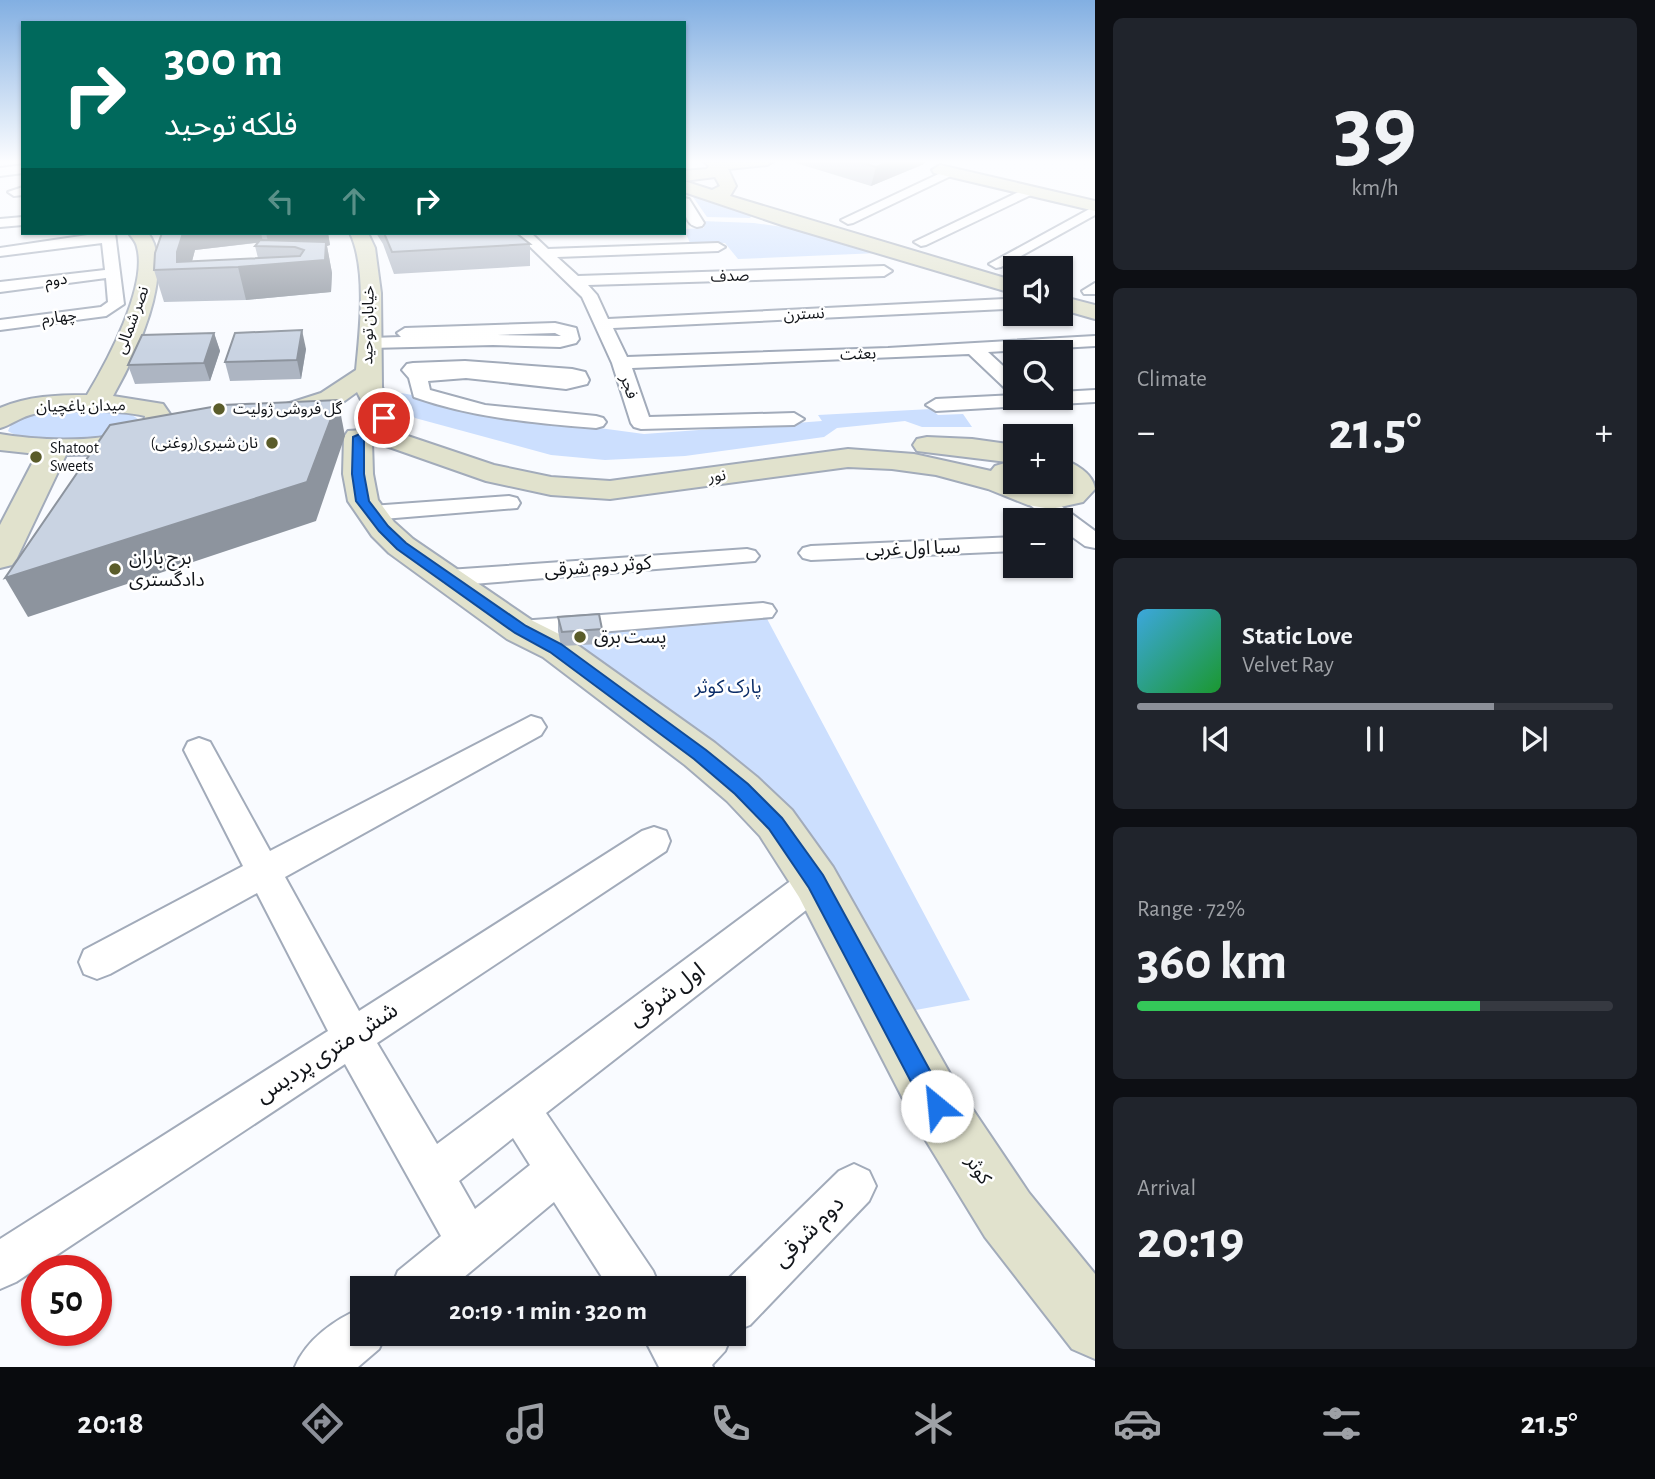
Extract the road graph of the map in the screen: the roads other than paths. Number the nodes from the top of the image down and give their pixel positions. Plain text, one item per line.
1 (803, 224) edge
2 (822, 224) edge
3 (960, 224) edge
4 (1067, 224) edge
5 (109, 235) edge
6 (139, 235) edge
7 (525, 235) edge
8 (366, 237) edge
9 (921, 242) dead end
10 (718, 247) dead end
11 (0, 252) edge
12 (547, 253) junction
13 (996, 264) dead end
14 (884, 271) dead end
15 (113, 273) junction
16 (823, 273) junction
17 (1003, 276) edge
18 (576, 281) junction
19 (0, 287) edge
20 (1003, 294) edge
21 (1073, 294) edge
22 (1003, 297) edge
23 (1094, 298) edge
24 (1073, 300) edge
25 (854, 311) junction
26 (603, 324) junction
27 (0, 325) edge
28 (405, 333) dead end
29 (461, 336) junction
30 (1095, 341) edge
31 (371, 343) junction
32 (973, 348) junction
33 (888, 353) junction
34 (621, 363) junction
35 (465, 369) junction
36 (367, 374) junction
37 (1003, 375) edge
38 (1073, 395) edge
39 (1095, 396) edge
40 (1003, 397) edge
41 (94, 405) junction
42 (936, 405) dead end
43 (154, 410) junction
44 (7, 414) edge
45 (794, 419) dead end
46 (596, 422) dead end
47 (352, 438) junction
48 (0, 442) edge
49 (128, 442) junction
50 (57, 445) junction
51 (420, 446) junction
52 (1003, 452) edge
53 (1003, 481) edge
54 (1037, 494) edge
55 (1054, 494) edge
56 (1071, 494) edge
57 (509, 503) dead end
58 (1094, 535) edge
59 (1073, 539) edge
60 (1003, 545) edge
61 (811, 553) dead end
62 (747, 556) dead end
63 (0, 558) edge
64 (448, 578) junction
65 (762, 611) dead end
66 (520, 630) junction
67 (531, 727) dead end
68 (199, 750) dead end
69 (654, 841) dead end
70 (264, 871) junction
71 (816, 881) junction
72 (97, 962) dead end
73 (352, 1037) junction
74 (518, 1109) junction
75 (559, 1170) junction
76 (430, 1175) junction
77 (854, 1186) dead end
78 (469, 1242) junction
79 (0, 1266) edge
80 (429, 1276) edge
81 (628, 1276) edge
82 (746, 1295) edge
83 (1095, 1326) edge
84 (350, 1342) edge
85 (320, 1367) edge

1 - 20 main road
2 - 17 main road
3 - 9 street
4 - 13 street
5 - 11 street
5 - 15 street
6 - 41 main road, نصر شمالی
7 - 12 street, فجر
8 - 31 main road, خیابان توحید
10 - 12 street
12 - 18 street, فجر
14 - 16 street, صدف
15 - 19 street, دوم
15 - 27 street, چهارم
16 - 18 street, صدف
16 - 25 street
18 - 26 street, فجر
21 - 23 main road
22 - 25 street, نسترن
23 - 24 main road
25 - 26 street, نسترن
25 - 33 street
26 - 34 street, فجر
28 - 29 street
29 - 29 street
29 - 31 street
29 - 35 street
30 - 32 street, بعثت
31 - 36 main road, خیابان توحید
32 - 33 street, بعثت
32 - 37 street
33 - 34 street, بعثت
34 - 45 street, فجر
35 - 35 street
35 - 46 street
36 - 47 main road, خیابان توحید
36 - 47 main road
38 - 39 street
40 - 42 street
41 - 43 main road, میدان یاغچیان
41 - 44 main road, میدان یاغچیان
43 - 49 main road, میدان یاغچیان
43 - 49 main road
47 - 51 main road
47 - 51 main road
47 - 57 street
47 - 64 main road, کوثر
48 - 50 main road, میدان یاغچیان
49 - 50 main road, میدان یاغچیان
50 - 63 main road
51 - 52 main road, نور
51 - 53 main road, نور
54 - 58 main road
55 - 56 main road
58 - 59 street
60 - 61 street, سبا اول غربی
62 - 64 street, کوثر دوم شرقی
64 - 66 main road, کوثر
65 - 66 street
66 - 71 main road, کوثر
67 - 70 street
68 - 70 street
69 - 73 street, شش متری پردیس
70 - 72 street
70 - 73 street
71 - 74 street, اول شرقی
71 - 83 main road, کوثر
73 - 76 street
73 - 79 street, شش متری پردیس
74 - 75 street
74 - 76 street, اول شرقی
75 - 78 street
75 - 81 street
76 - 78 street
77 - 82 street, دوم شرقی
78 - 80 street
84 - 85 street

